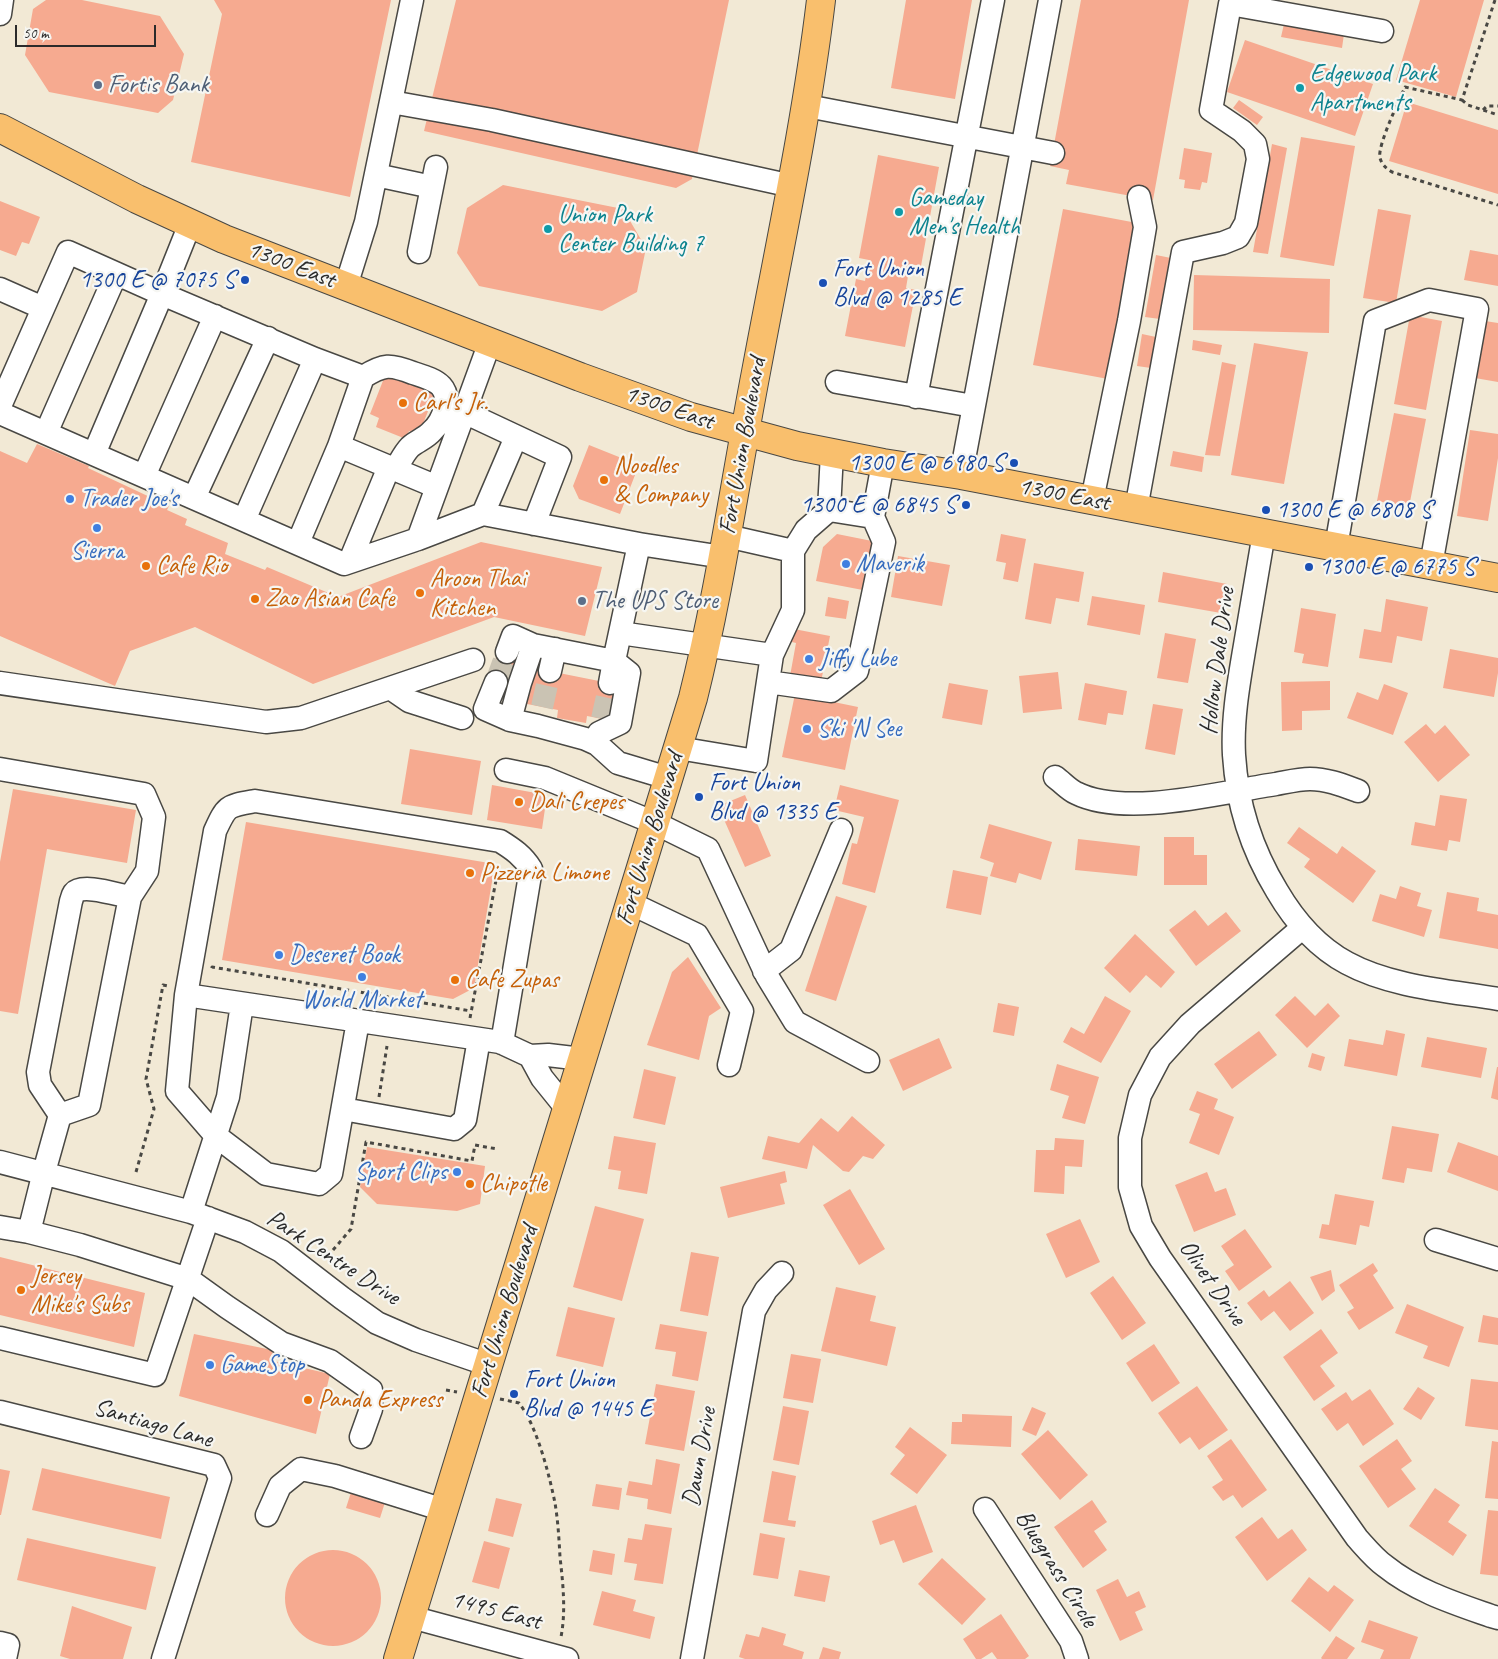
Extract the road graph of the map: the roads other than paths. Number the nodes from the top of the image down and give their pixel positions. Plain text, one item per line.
1 (2, 0) edge
2 (412, 0) edge
3 (821, 0) edge
4 (993, 0) edge
5 (1050, 0) edge
6 (0, 14) edge
7 (1382, 31) dead end
8 (391, 102) junction
9 (807, 106) junction
10 (0, 128) edge
11 (967, 136) junction
12 (1021, 147) junction
13 (1053, 153) dead end
14 (376, 175) junction
15 (792, 186) junction
16 (1139, 197) dead end
17 (190, 224) junction
18 (419, 252) dead end
19 (116, 274) junction
20 (346, 286) junction
21 (0, 289) edge
22 (162, 294) junction
23 (43, 308) junction
24 (215, 316) junction
25 (268, 338) junction
26 (490, 342) junction
27 (316, 360) junction
28 (363, 377) junction
29 (837, 382) dead end
30 (916, 397) junction
31 (0, 406) edge
32 (973, 406) junction
33 (464, 412) junction
34 (0, 413) edge
35 (745, 432) junction
36 (46, 433) junction
37 (516, 437) junction
38 (340, 446) junction
39 (832, 453) junction
40 (94, 454) junction
41 (884, 463) junction
42 (392, 468) junction
43 (961, 475) junction
44 (144, 476) junction
45 (437, 487) junction
46 (194, 498) junction
47 (1092, 500) junction
48 (1136, 509) junction
49 (829, 510) junction
50 (483, 514) junction
51 (873, 517) junction
52 (244, 520) junction
53 (534, 524) junction
54 (1264, 533) junction
55 (418, 539) junction
56 (298, 543) junction
57 (639, 544) junction
58 (725, 546) junction
59 (1336, 547) junction
60 (793, 551) junction
61 (350, 562) junction
62 (1431, 565) junction
63 (1498, 578) edge
64 (620, 633) junction
65 (533, 645) junction
66 (706, 646) junction
67 (555, 649) junction
68 (507, 652) tunnel mouth
69 (772, 655) junction
70 (473, 660) dead end
71 (614, 661) junction
72 (550, 671) tunnel mouth
73 (496, 682) tunnel mouth
74 (768, 682) junction
75 (0, 683) edge
76 (610, 683) tunnel mouth
77 (390, 688) junction
78 (462, 718) dead end
79 (510, 720) junction
80 (599, 732) junction
81 (678, 748) junction
82 (0, 769) edge
83 (506, 770) dead end
84 (1055, 777) dead end
85 (668, 778) junction
86 (1239, 791) junction
87 (1358, 791) dead end
88 (655, 823) junction
89 (841, 830) dead end
90 (130, 897) junction
91 (630, 903) junction
92 (1302, 928) junction
93 (764, 971) junction
94 (178, 991) junction
95 (1498, 999) edge
96 (242, 1004) junction
97 (358, 1021) junction
98 (477, 1031) junction
99 (502, 1043) junction
100 (530, 1056) junction
101 (582, 1059) junction
102 (868, 1061) dead end
103 (729, 1066) dead end
104 (566, 1108) junction
105 (343, 1109) junction
106 (60, 1115) junction
107 (216, 1136) junction
108 (0, 1162) edge
109 (44, 1172) junction
110 (200, 1215) junction
111 (0, 1227) edge
112 (29, 1232) junction
113 (1436, 1240) dead end
114 (1498, 1259) edge
115 (782, 1273) dead end
116 (188, 1279) junction
117 (0, 1338) edge
118 (489, 1365) junction
119 (0, 1412) edge
120 (361, 1437) dead end
121 (985, 1509) dead end
122 (444, 1510) junction
123 (267, 1515) dead end
124 (411, 1617) junction
125 (1498, 1618) edge
126 (0, 1643) edge
127 (564, 1649) edge
128 (6, 1659) edge
129 (163, 1659) edge
130 (398, 1659) edge
131 (692, 1659) edge
132 (1077, 1659) edge

1 - 6 street
2 - 8 street
3 - 9 main road, Fort Union Boulevard
4 - 11 street
5 - 12 street
7 - 48 street
8 - 14 street
8 - 15 street
9 - 11 street
9 - 15 main road, Fort Union Boulevard
10 - 17 main road, 1300 East
11 - 12 street
11 - 30 street
12 - 13 street
12 - 32 street
14 - 18 street
14 - 20 street
15 - 35 main road, Fort Union Boulevard
16 - 47 street
17 - 20 main road, 1300 East
17 - 22 street
19 - 22 street
19 - 23 street
19 - 36 street
20 - 26 main road, 1300 East
21 - 23 street
22 - 24 street
22 - 40 street
23 - 31 street
24 - 25 street
24 - 44 street
25 - 27 street
25 - 46 street
26 - 33 street
26 - 35 main road, 1300 East
27 - 28 street
27 - 52 street
28 - 38 street
28 - 42 street
29 - 30 street
30 - 32 street
32 - 43 street
33 - 37 street
33 - 45 street
34 - 36 street
35 - 39 main road, 1300 East
35 - 58 main road, Fort Union Boulevard
36 - 40 street
37 - 50 street
37 - 53 street
38 - 42 street
38 - 56 street
39 - 41 main road, 1300 East
39 - 49 street
40 - 44 street
41 - 43 main road, 1300 East
41 - 51 street
42 - 45 street
42 - 61 street
43 - 47 main road, 1300 East
44 - 46 street
45 - 55 street
46 - 52 street
47 - 48 main road, 1300 East
48 - 54 main road, 1300 East
49 - 51 street
49 - 60 street
50 - 53 street
50 - 55 street
51 - 74 street
52 - 56 street
53 - 57 street
54 - 59 main road, 1300 East
54 - 86 street, Hollow Dale Drive
55 - 61 street
56 - 61 street
57 - 58 street
57 - 64 street
58 - 60 street
58 - 66 main road, Fort Union Boulevard
59 - 62 main road, 1300 East
59 - 62 street
60 - 69 street
62 - 63 main road, 1300 East
64 - 66 street
64 - 71 street
65 - 67 street
65 - 68 street
65 - 79 street
66 - 69 street
66 - 81 main road, Fort Union Boulevard
67 - 71 street
67 - 72 street
69 - 74 street
70 - 77 street
71 - 76 street
71 - 80 street
73 - 79 street
74 - 81 street
75 - 77 street
77 - 78 street
79 - 80 street
80 - 85 street
81 - 85 main road, Fort Union Boulevard
82 - 90 street
83 - 88 street
84 - 86 street
85 - 88 main road, Fort Union Boulevard
86 - 87 street
86 - 92 street, Hollow Dale Drive
88 - 91 main road, Fort Union Boulevard
88 - 93 street
89 - 93 street
90 - 106 street
90 - 106 street
91 - 101 main road, Fort Union Boulevard
91 - 103 street
92 - 95 street, Hollow Dale Drive
92 - 125 street, Olivet Drive
93 - 102 street
94 - 96 street
94 - 99 street
94 - 107 street
96 - 97 street
96 - 107 street
97 - 98 street
97 - 105 street
98 - 99 street
98 - 105 street
99 - 100 street
100 - 101 street
100 - 104 street
101 - 104 main road, Fort Union Boulevard
104 - 118 main road, Fort Union Boulevard
105 - 107 street
106 - 109 street
107 - 110 street
108 - 109 street, Park Centre Drive
109 - 110 street, Park Centre Drive
109 - 112 street
110 - 116 street
110 - 118 street, Park Centre Drive
111 - 112 street
112 - 116 street
113 - 114 street
115 - 131 street, Dawn Drive
116 - 117 street
116 - 120 street
118 - 122 main road, Fort Union Boulevard
119 - 129 street, Santiago Lane
121 - 132 street, Bluegrass Circle
122 - 123 street
122 - 124 main road, Fort Union Boulevard
124 - 127 street, 1495 East
124 - 130 main road, Fort Union Boulevard
126 - 128 street

